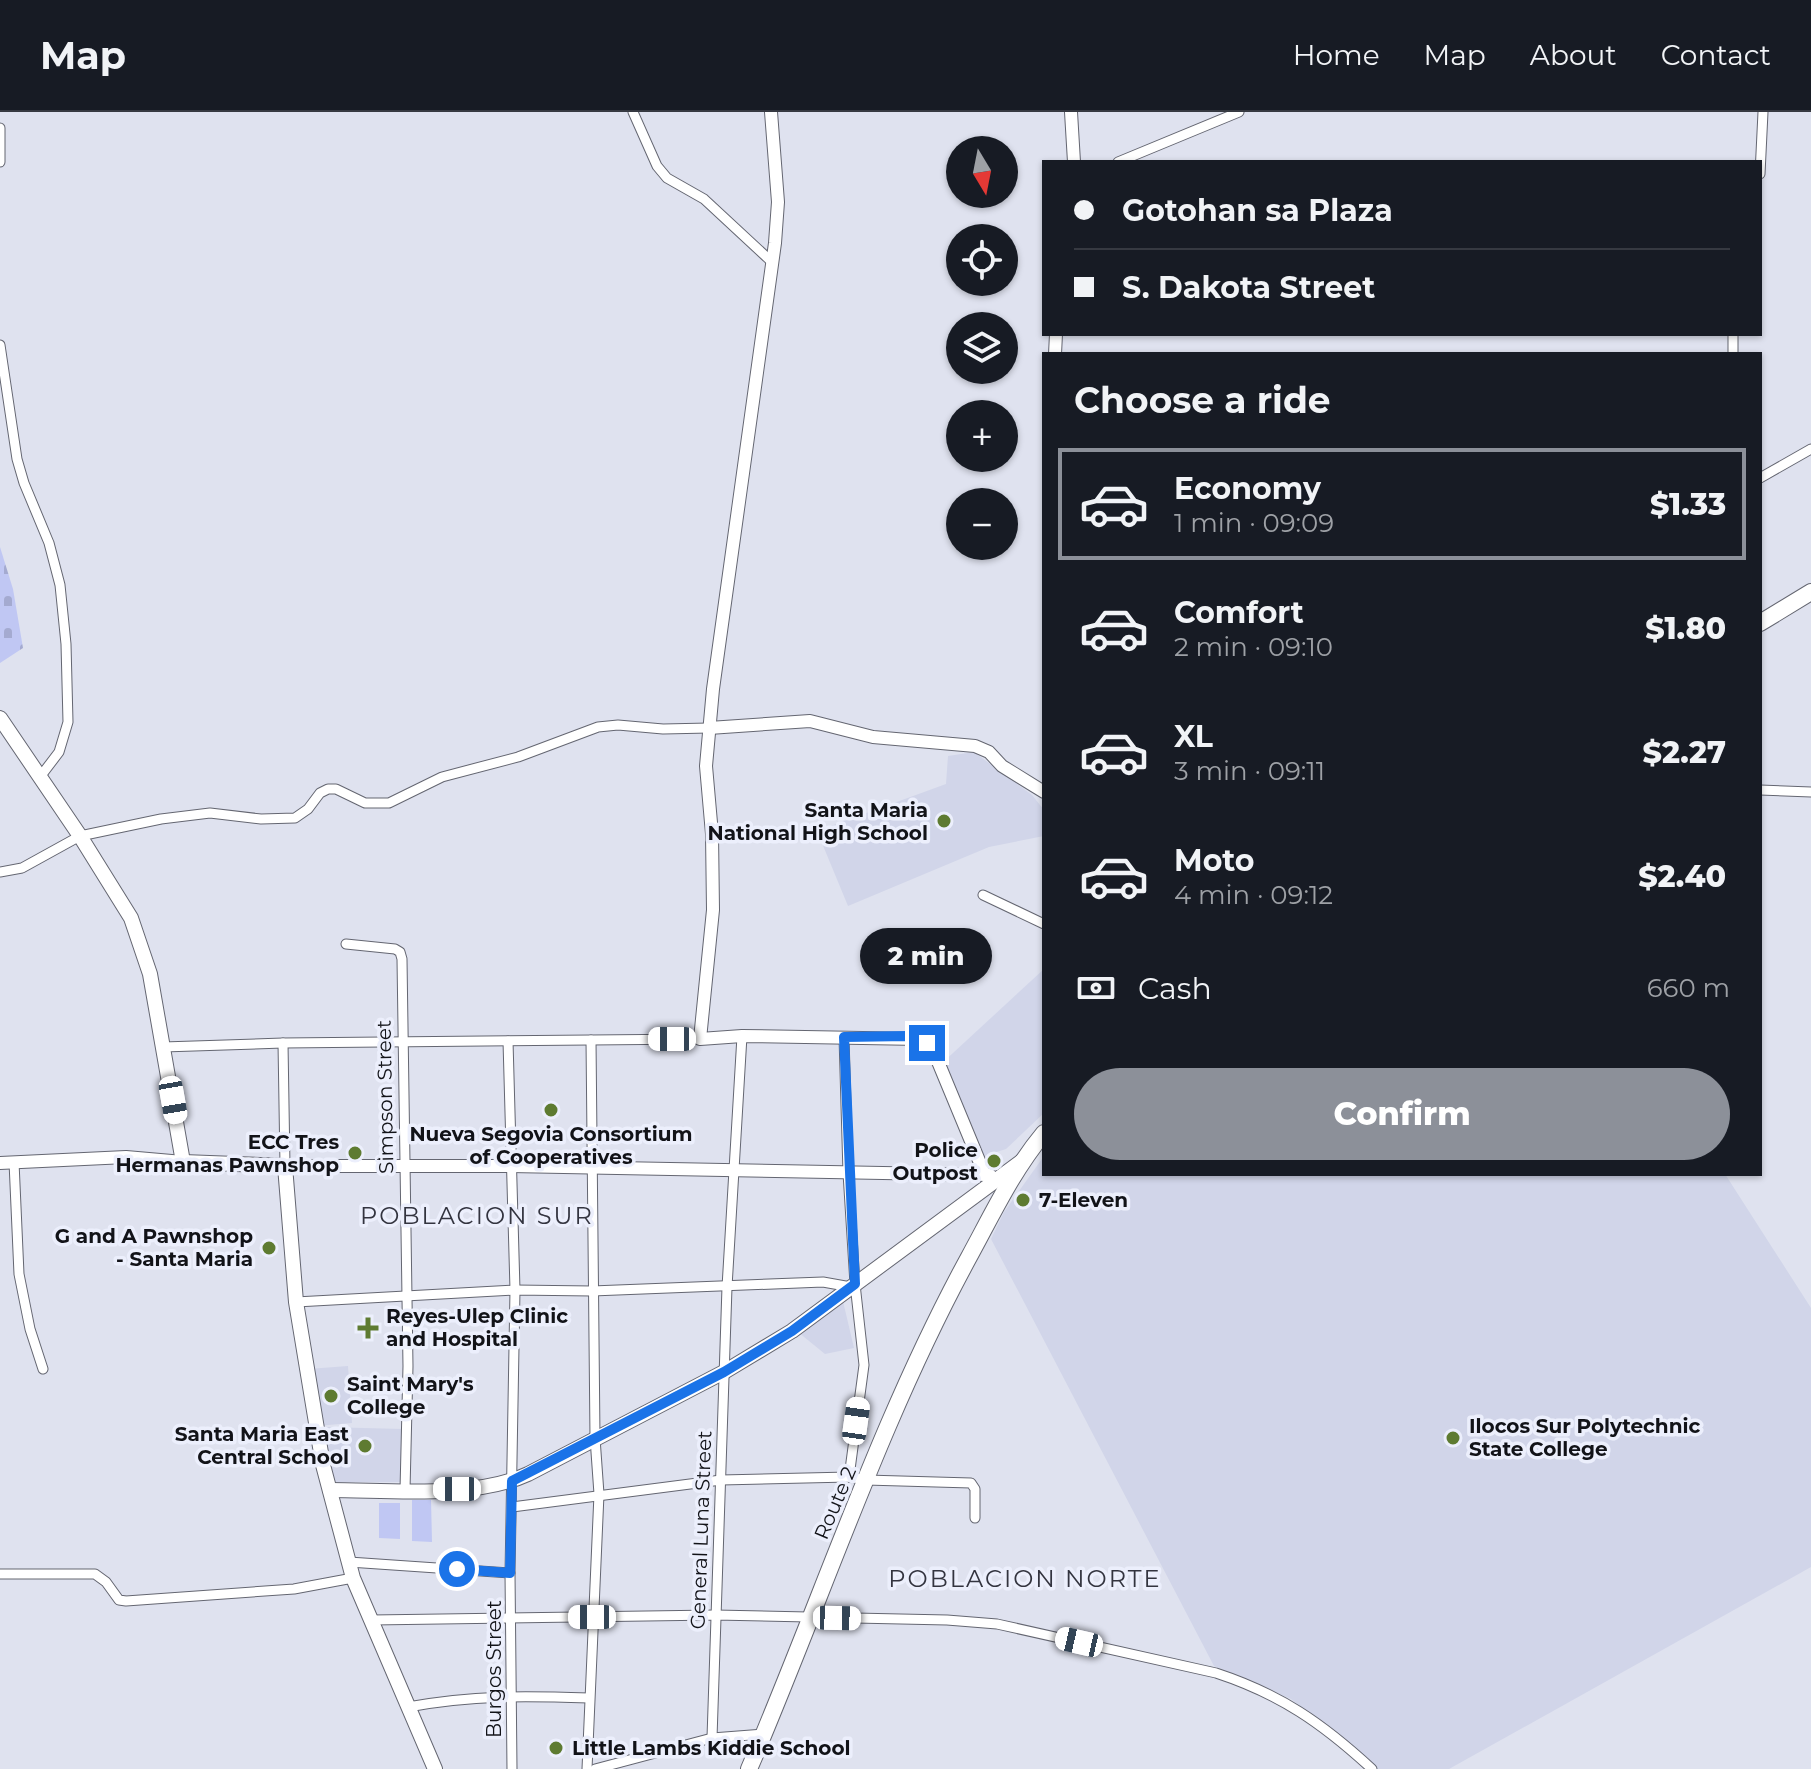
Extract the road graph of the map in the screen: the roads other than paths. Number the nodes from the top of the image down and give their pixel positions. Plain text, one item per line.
1 (633, 112) edge
2 (771, 112) edge
3 (1071, 112) edge
4 (1239, 112) edge
5 (1763, 112) edge
6 (0, 128) edge
7 (1074, 160) edge
8 (1123, 160) edge
9 (1761, 160) edge
10 (0, 162) edge
11 (773, 263) junction
12 (0, 345) edge
13 (1811, 449) edge
14 (1762, 477) edge
15 (1811, 592) edge
16 (1762, 622) edge
17 (0, 718) edge
18 (710, 724) junction
19 (40, 777) junction
20 (1762, 790) edge
21 (1042, 791) edge
22 (1811, 792) edge
23 (80, 836) junction
24 (0, 872) edge
25 (983, 895) dead end
26 (1042, 923) edge
27 (346, 944) dead end
28 (742, 1036) junction
29 (844, 1037) junction
30 (700, 1039) junction
31 (591, 1040) junction
32 (508, 1041) junction
33 (283, 1043) junction
34 (402, 1043) junction
35 (163, 1047) junction
36 (1042, 1136) edge
37 (1022, 1161) junction
38 (14, 1162) junction
39 (183, 1162) junction
40 (0, 1163) edge
41 (285, 1166) junction
42 (404, 1166) junction
43 (510, 1166) junction
44 (590, 1169) junction
45 (736, 1171) junction
46 (848, 1173) junction
47 (1001, 1174) junction
48 (985, 1175) junction
49 (853, 1286) junction
50 (727, 1287) junction
51 (515, 1290) junction
52 (592, 1291) junction
53 (407, 1296) junction
54 (296, 1302) junction
55 (43, 1369) dead end
56 (724, 1372) junction
57 (595, 1438) junction
58 (849, 1477) junction
59 (721, 1480) junction
60 (866, 1480) junction
61 (512, 1481) junction
62 (330, 1490) junction
63 (405, 1490) junction
64 (599, 1494) junction
65 (512, 1507) junction
66 (975, 1518) dead end
67 (349, 1562) junction
68 (510, 1573) junction
69 (0, 1574) edge
70 (353, 1578) junction
71 (715, 1615) junction
72 (512, 1617) junction
73 (592, 1617) junction
74 (809, 1617) junction
75 (372, 1620) junction
76 (513, 1695) junction
77 (589, 1698) junction
78 (408, 1707) junction
79 (764, 1734) junction
80 (712, 1738) junction
81 (435, 1769) edge
82 (512, 1769) edge
83 (587, 1769) edge
84 (595, 1769) edge
85 (749, 1769) edge
86 (1372, 1769) edge

1 - 11 street
2 - 11 street
3 - 7 street
4 - 8 street
5 - 9 street
6 - 10 street
11 - 18 street
12 - 19 street
13 - 14 street
15 - 16 highway
17 - 19 main road
18 - 21 street
18 - 23 street
18 - 30 street
19 - 23 main road
20 - 22 street
23 - 24 street
23 - 35 main road
25 - 26 street
27 - 34 street, Simpson Street
28 - 29 street
28 - 30 street
28 - 45 street, General Luna Street
29 - 46 street
29 - 48 street
30 - 31 street
31 - 32 street
31 - 44 street
32 - 34 street
32 - 43 street, Burgos Street
33 - 34 street
33 - 35 street
33 - 41 street
34 - 42 street, Simpson Street
35 - 39 main road
36 - 37 highway, Route 2
37 - 47 main road
37 - 60 highway, Route 2
38 - 39 street
38 - 40 street
38 - 55 street
39 - 41 main road
41 - 42 street
41 - 54 main road
42 - 43 street
42 - 53 street, Simpson Street
43 - 44 street
43 - 51 street, Burgos Street
44 - 45 street
44 - 52 street
45 - 46 street
45 - 50 street, General Luna Street
46 - 48 street
46 - 49 street
47 - 48 street
47 - 49 main road
49 - 50 street
49 - 56 main road
49 - 58 street
50 - 52 street
50 - 56 street, General Luna Street
51 - 52 street
51 - 53 street
51 - 61 street, Burgos Street
52 - 57 street
53 - 54 street
53 - 63 street, Simpson Street
54 - 62 main road
56 - 57 main road
56 - 59 street, General Luna Street
57 - 61 main road
57 - 64 street
58 - 59 street
58 - 60 street
59 - 64 street
59 - 71 street, General Luna Street
60 - 66 street
60 - 74 highway, Route 2
61 - 63 main road
61 - 65 street, Burgos Street
62 - 63 main road
62 - 67 main road
64 - 65 street
64 - 73 street
65 - 68 street, Burgos Street
67 - 68 street
67 - 70 main road
68 - 72 street, Burgos Street
69 - 70 street
70 - 75 main road
71 - 73 street
71 - 74 street
71 - 80 street, General Luna Street
72 - 73 street
72 - 75 street
72 - 76 street, Burgos Street
73 - 77 street
74 - 79 highway, Route 2
74 - 86 street
75 - 78 main road
76 - 77 street
76 - 78 street
76 - 82 street, Burgos Street
77 - 83 street
78 - 81 main road
79 - 80 street
79 - 85 highway, Route 2
80 - 84 street

